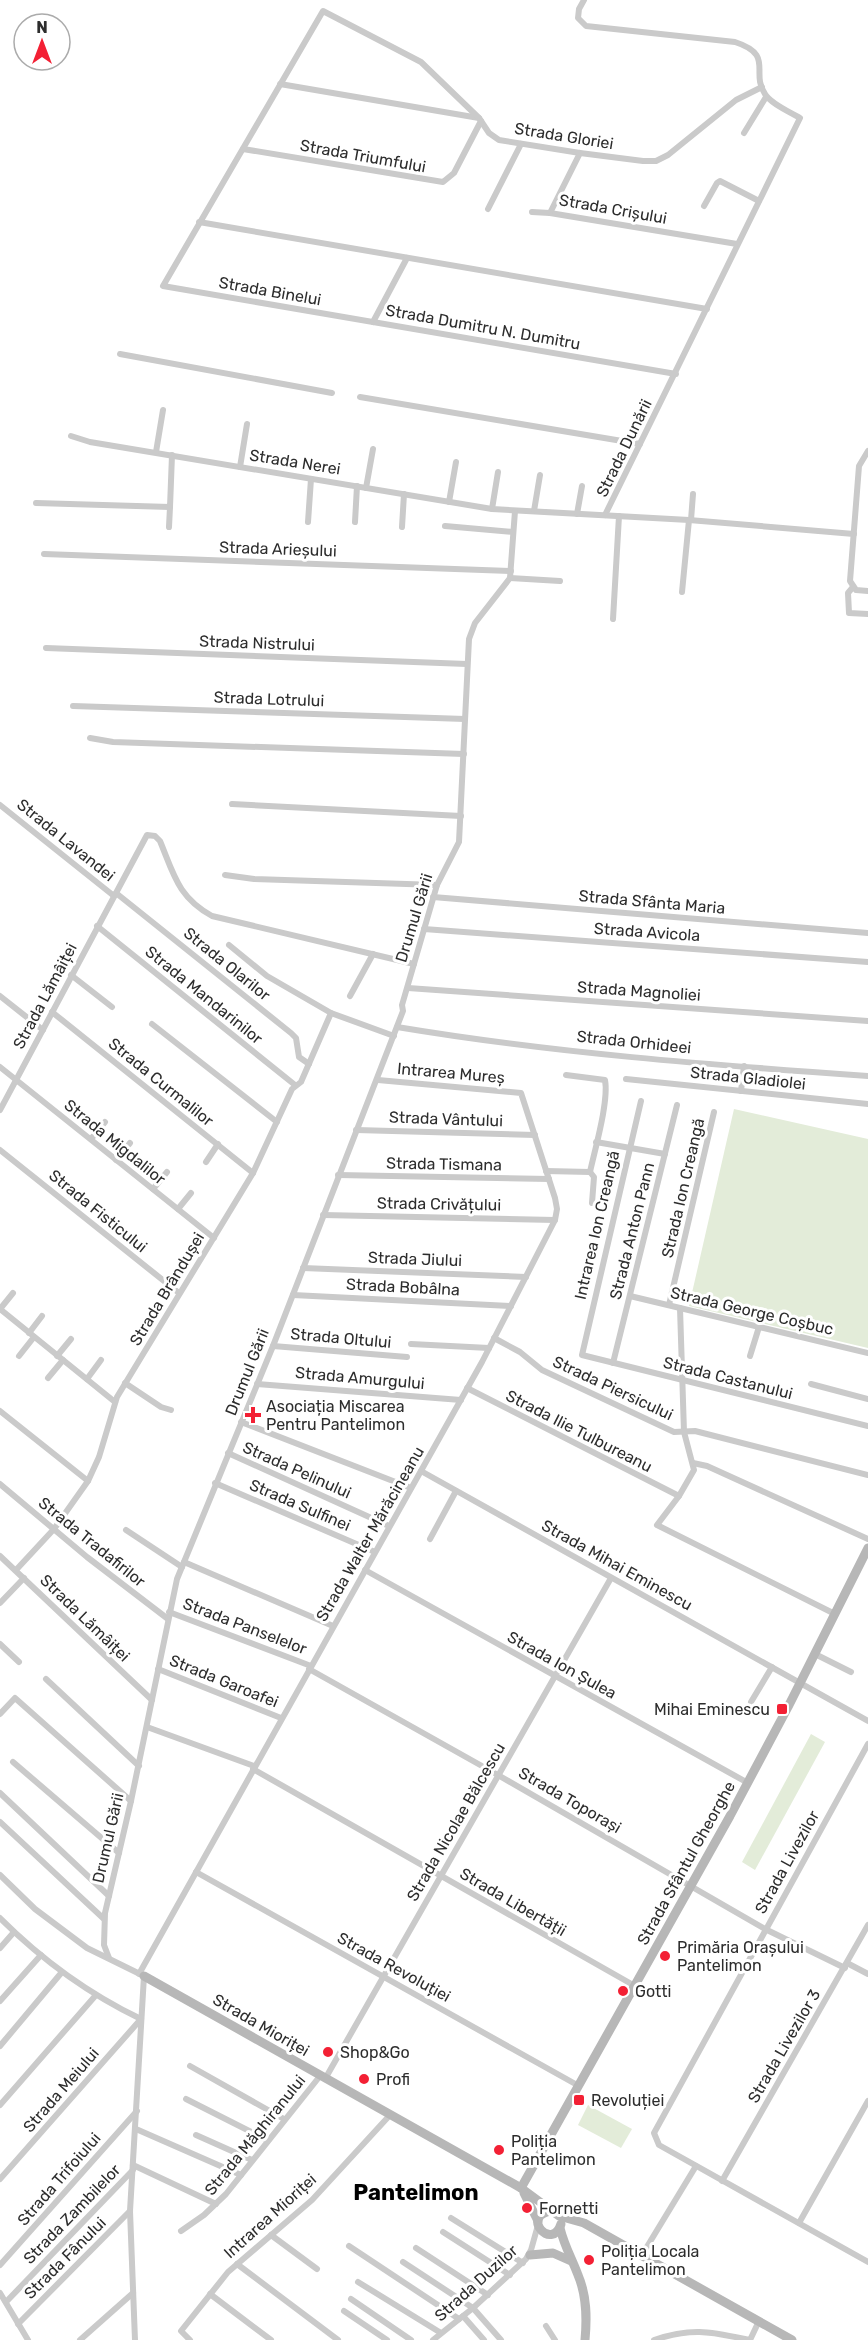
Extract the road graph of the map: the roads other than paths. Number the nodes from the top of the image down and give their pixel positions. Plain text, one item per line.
1 (584, 0) edge
2 (280, 84) junction
3 (762, 87) junction
4 (766, 97) junction
5 (480, 120) junction
6 (744, 133) dead end
7 (521, 144) junction
8 (243, 149) junction
9 (580, 153) junction
10 (759, 201) junction
11 (704, 206) dead end
12 (488, 209) dead end
13 (532, 212) dead end
14 (550, 213) junction
15 (199, 222) junction
16 (737, 244) junction
17 (407, 258) junction
18 (707, 309) junction
19 (373, 322) junction
20 (120, 354) dead end
21 (676, 374) junction
22 (332, 393) dead end
23 (360, 398) dead end
24 (163, 410) dead end
25 (247, 424) dead end
26 (71, 436) dead end
27 (640, 444) junction
28 (373, 448) dead end
29 (868, 451) edge
30 (156, 452) junction
31 (172, 455) junction
32 (456, 462) dead end
33 (240, 467) junction
34 (498, 472) dead end
35 (540, 475) dead end
36 (311, 479) junction
37 (357, 486) junction
38 (582, 486) dead end
39 (366, 488) junction
40 (404, 494) junction
41 (693, 494) dead end
42 (449, 501) junction
43 (36, 503) dead end
44 (170, 507) junction
45 (492, 509) junction
46 (515, 511) junction
47 (534, 511) junction
48 (577, 514) junction
49 (606, 515) junction
50 (619, 516) junction
51 (690, 520) junction
52 (308, 522) dead end
53 (355, 522) dead end
54 (445, 526) dead end
55 (170, 527) dead end
56 (402, 527) dead end
57 (513, 532) junction
58 (854, 534) junction
59 (44, 554) dead end
60 (510, 574) junction
61 (560, 581) dead end
62 (853, 587) junction
63 (868, 591) edge
64 (682, 592) dead end
65 (868, 615) edge
66 (613, 619) dead end
67 (46, 648) dead end
68 (467, 664) junction
69 (73, 706) dead end
70 (465, 719) junction
71 (90, 738) dead end
72 (464, 754) junction
73 (232, 804) dead end
74 (0, 805) edge
75 (461, 816) junction
76 (225, 875) dead end
77 (437, 885) junction
78 (115, 894) junction
79 (433, 897) junction
80 (97, 926) junction
81 (424, 929) junction
82 (868, 933) edge
83 (229, 945) dead end
84 (373, 954) junction
85 (868, 962) edge
86 (414, 964) junction
87 (71, 975) junction
88 (408, 988) junction
89 (0, 996) edge
90 (350, 996) dead end
91 (112, 1007) dead end
92 (52, 1012) junction
93 (331, 1013) junction
94 (868, 1021) edge
95 (152, 1024) dead end
96 (398, 1027) junction
97 (43, 1030) junction
98 (394, 1036) junction
99 (309, 1064) junction
100 (744, 1066) junction
101 (0, 1067) edge
102 (566, 1075) dead end
103 (868, 1076) edge
104 (16, 1079) junction
105 (626, 1079) dead end
106 (378, 1080) junction
107 (295, 1085) junction
108 (741, 1091) junction
109 (641, 1101) dead end
110 (677, 1104) dead end
111 (868, 1104) edge
112 (0, 1110) edge
113 (714, 1112) dead end
114 (105, 1122) dead end
115 (277, 1122) junction
116 (356, 1130) junction
117 (536, 1135) junction
118 (91, 1140) junction
119 (596, 1142) junction
120 (130, 1143) dead end
121 (218, 1144) junction
122 (630, 1148) junction
123 (0, 1150) edge
124 (665, 1154) junction
125 (116, 1160) junction
126 (206, 1162) dead end
127 (546, 1171) junction
128 (167, 1172) dead end
129 (590, 1172) junction
130 (253, 1173) junction
131 (338, 1175) junction
132 (549, 1179) junction
133 (153, 1190) junction
134 (191, 1193) dead end
135 (592, 1203) dead end
136 (178, 1209) junction
137 (323, 1215) junction
138 (555, 1220) junction
139 (214, 1238) junction
140 (303, 1268) junction
141 (526, 1277) junction
142 (13, 1293) dead end
143 (179, 1293) junction
144 (293, 1295) junction
145 (630, 1296) junction
146 (669, 1305) junction
147 (511, 1306) junction
148 (680, 1308) junction
149 (2, 1311) edge
150 (42, 1316) dead end
151 (0, 1322) edge
152 (759, 1327) junction
153 (32, 1335) junction
154 (71, 1338) dead end
155 (494, 1338) junction
156 (411, 1344) dead end
157 (273, 1346) junction
158 (489, 1348) junction
159 (868, 1353) edge
160 (582, 1355) joint
161 (19, 1356) dead end
162 (750, 1356) dead end
163 (407, 1357) dead end
164 (60, 1358) junction
165 (101, 1360) dead end
166 (612, 1363) junction
167 (48, 1378) dead end
168 (87, 1379) junction
169 (683, 1380) junction
170 (125, 1383) junction
171 (257, 1384) junction
172 (811, 1384) dead end
173 (467, 1388) junction
174 (868, 1399) edge
175 (461, 1400) junction
176 (115, 1402) junction
177 (171, 1410) dead end
178 (0, 1411) edge
179 (242, 1422) junction
180 (868, 1426) edge
181 (684, 1432) junction
182 (228, 1454) junction
183 (693, 1463) junction
184 (421, 1471) junction
185 (868, 1475) edge
186 (88, 1481) junction
187 (215, 1483) junction
188 (0, 1484) edge
189 (411, 1488) junction
190 (456, 1491) junction
191 (678, 1497) junction
192 (389, 1526) junction
193 (54, 1529) junction
194 (126, 1530) dead end
195 (430, 1539) dead end
196 (868, 1539) edge
197 (868, 1548) edge
198 (375, 1552) junction
199 (0, 1556) edge
200 (183, 1564) junction
201 (16, 1570) junction
202 (365, 1570) junction
203 (24, 1578) junction
204 (610, 1578) junction
205 (0, 1603) edge
206 (835, 1614) junction
207 (169, 1615) junction
208 (333, 1626) junction
209 (0, 1644) edge
210 (815, 1654) junction
211 (19, 1662) dead end
212 (310, 1667) junction
213 (772, 1667) junction
214 (158, 1669) junction
215 (850, 1672) dead end
216 (555, 1676) junction
217 (46, 1679) dead end
218 (800, 1682) junction
219 (152, 1700) junction
220 (751, 1702) dead end
221 (0, 1714) edge
222 (281, 1718) junction
223 (868, 1721) edge
224 (147, 1727) junction
225 (868, 1744) edge
226 (13, 1762) dead end
227 (139, 1766) junction
228 (254, 1768) junction
229 (498, 1775) junction
230 (747, 1783) junction
231 (0, 1793) edge
232 (131, 1801) junction
233 (0, 1822) edge
234 (119, 1852) junction
235 (196, 1872) junction
236 (0, 1875) edge
237 (441, 1876) junction
238 (691, 1886) junction
239 (109, 1896) junction
240 (0, 1918) edge
241 (104, 1918) junction
242 (868, 1925) edge
243 (765, 1929) junction
244 (14, 1932) junction
245 (0, 1948) edge
246 (41, 1955) junction
247 (109, 1958) junction
248 (846, 1965) junction
249 (62, 1972) junction
250 (868, 1974) edge
251 (141, 1975) junction
252 (384, 1977) junction
253 (635, 1986) junction
254 (96, 1995) junction
255 (0, 2001) edge
256 (141, 2019) junction
257 (0, 2046) edge
258 (190, 2066) dead end
259 (323, 2077) junction
260 (579, 2086) junction
261 (186, 2099) dead end
262 (868, 2101) edge
263 (0, 2106) edge
264 (137, 2111) junction
265 (390, 2115) junction
266 (284, 2119) junction
267 (136, 2129) junction
268 (196, 2135) dead end
269 (267, 2140) junction
270 (252, 2160) junction
271 (696, 2166) junction
272 (133, 2167) junction
273 (241, 2175) junction
274 (0, 2179) edge
275 (722, 2181) junction
276 (521, 2188) junction
277 (216, 2204) junction
278 (130, 2211) junction
279 (451, 2218) dead end
280 (557, 2220) junction
281 (538, 2223) junction
282 (799, 2223) junction
283 (181, 2231) dead end
284 (443, 2232) dead end
285 (548, 2234) junction
286 (271, 2235) junction
287 (533, 2244) junction
288 (349, 2246) dead end
289 (564, 2246) junction
290 (416, 2248) dead end
291 (530, 2255) junction
292 (642, 2255) junction
293 (571, 2261) junction
294 (403, 2262) dead end
295 (868, 2262) edge
296 (523, 2263) junction
297 (237, 2264) junction
298 (0, 2265) edge
299 (317, 2269) dead end
300 (510, 2275) junction
301 (358, 2282) dead end
302 (0, 2293) edge
303 (133, 2293) junction
304 (210, 2294) junction
305 (488, 2295) junction
306 (351, 2299) dead end
307 (6, 2302) junction
308 (473, 2308) junction
309 (344, 2310) dead end
310 (461, 2317) junction
311 (759, 2321) junction
312 (18, 2324) junction
313 (546, 2326) dead end
314 (441, 2334) junction
315 (28, 2340) edge
316 (80, 2340) edge
317 (135, 2340) edge
318 (190, 2340) edge
319 (271, 2340) edge
320 (339, 2340) edge
321 (387, 2340) edge
322 (411, 2340) edge
323 (433, 2340) edge
324 (484, 2340) edge
325 (501, 2340) edge
326 (555, 2340) edge
327 (585, 2340) edge
328 (654, 2340) edge
329 (750, 2340) edge
330 (792, 2340) edge

1 - 3 street
2 - 5 street
2 - 5 street, Strada Gloriei
2 - 8 street
3 - 4 street
3 - 9 street, Strada Gloriei
4 - 6 street
4 - 10 street, Strada Dunării
5 - 7 street, Strada Gloriei
5 - 8 street, Strada Triumfului
7 - 9 street, Strada Gloriei
7 - 12 street
8 - 15 street
9 - 14 street, Strada Crișului
10 - 11 street
10 - 16 street, Strada Dunării
13 - 14 street
14 - 16 street, Strada Crișului
15 - 17 street
15 - 19 street, Strada Binelui
16 - 18 street, Strada Dunării
17 - 18 street
17 - 19 street, Strada Dumitru N. Dumitru
18 - 21 street, Strada Dunării
19 - 21 street, Strada Dumitru N. Dumitru
20 - 22 street
21 - 27 street, Strada Dunării
23 - 27 street
24 - 30 street
25 - 33 street
26 - 30 street, Strada Nerei
27 - 49 street, Strada Dunării
28 - 39 street
29 - 58 street
30 - 31 street, Strada Nerei
31 - 33 street, Strada Nerei
31 - 44 street
32 - 42 street
33 - 36 street, Strada Nerei
34 - 45 street
35 - 47 street
36 - 37 street, Strada Nerei
36 - 52 street
37 - 39 street, Strada Nerei
37 - 53 street
38 - 48 street
39 - 40 street, Strada Nerei
40 - 42 street, Strada Nerei
40 - 56 street
41 - 51 street
42 - 45 street, Strada Nerei
43 - 44 street
44 - 55 street
45 - 46 street, Strada Nerei
46 - 47 street
46 - 57 street
47 - 48 street
48 - 49 street
49 - 50 street, Strada Dunării
50 - 51 street, Strada Dunării
50 - 66 street
51 - 58 street, Strada Dunării
51 - 64 street
54 - 57 street
57 - 60 street
58 - 62 street
59 - 60 street, Strada Arieșului
60 - 61 street, Strada Arieșului
60 - 68 street, Drumul Gării
62 - 63 street
62 - 65 street
67 - 68 street, Strada Nistrului
68 - 70 street, Drumul Gării
69 - 70 street, Strada Lotrului
70 - 72 street, Drumul Gării
71 - 72 street
72 - 75 street, Drumul Gării
73 - 75 street
74 - 78 street, Strada Lavandei
75 - 77 street, Drumul Gării
76 - 77 street
77 - 79 street, Drumul Gării
78 - 80 street, Strada Lămâiței
78 - 84 street, Strada Lămâiței
78 - 99 street, Strada Olarilor
79 - 81 street, Drumul Gării
79 - 82 street, Strada Sfânta Maria
80 - 87 street, Strada Lămâiței
80 - 107 street, Strada Mandarinilor
81 - 85 street, Strada Avicola
81 - 86 street, Drumul Gării
83 - 93 street
84 - 86 street
84 - 90 street
86 - 88 street, Drumul Gării
87 - 91 street
87 - 92 street, Strada Lămâiței
88 - 94 street, Strada Magnoliei
88 - 96 street, Drumul Gării
89 - 97 street
92 - 97 street, Strada Lămâiței
92 - 121 street, Strada Curmalilor
93 - 98 street
93 - 99 street, Strada Brândușei
95 - 115 street
96 - 98 street, Drumul Gării
96 - 100 street, Strada Orhideei
97 - 104 street, Strada Lămâiței
98 - 106 street, Drumul Gării
99 - 107 street, Strada Brândușei
100 - 103 street, Strada Orhideei
100 - 108 street
101 - 104 street, Strada Migdalilor
102 - 119 street
104 - 112 street, Strada Lămâiței
104 - 118 street, Strada Migdalilor
105 - 108 street, Strada Gladiolei
106 - 116 street, Drumul Gării
106 - 117 street, Intrarea Mureș
107 - 115 street, Strada Brândușei
108 - 111 street, Strada Gladiolei
109 - 122 street, Intrarea Ion Creangă
110 - 124 street, Strada Anton Pann
113 - 146 street, Strada Ion Creangă
114 - 118 street
115 - 130 street, Strada Brândușei
116 - 117 street, Strada Vântului
116 - 131 street, Drumul Gării
117 - 127 street
118 - 125 street, Strada Migdalilor
119 - 122 street
119 - 129 street
120 - 125 street
121 - 126 street
121 - 130 street, Strada Curmalilor
122 - 124 street
122 - 160 street, Intrarea Ion Creangă
123 - 143 street, Strada Fisticului
124 - 145 street, Strada Anton Pann
125 - 133 street, Strada Migdalilor
127 - 129 street
127 - 132 street
128 - 133 street
129 - 135 street
130 - 139 street, Strada Brândușei
131 - 132 street, Strada Tismana
131 - 137 street, Drumul Gării
132 - 138 street
133 - 136 street, Strada Migdalilor
134 - 136 street
136 - 139 street, Strada Migdalilor
137 - 138 street, Strada Crivățului
137 - 140 street, Drumul Gării
138 - 141 street, Strada Walter Mărăcineanu
139 - 143 street, Strada Brândușei
140 - 141 street, Strada Jiului
140 - 144 street, Drumul Gării
141 - 147 street, Strada Walter Mărăcineanu
142 - 149 street
143 - 170 street, Strada Brândușei
144 - 147 street, Strada Bobâlna
144 - 157 street, Drumul Gării
145 - 146 street, Strada George Coșbuc
145 - 166 street, Strada Anton Pann
146 - 148 street, Strada George Coșbuc
147 - 155 street, Strada Walter Mărăcineanu
148 - 152 street, Strada George Coșbuc
148 - 169 street
149 - 151 street
149 - 153 street
150 - 153 street
152 - 159 street, Strada George Coșbuc
152 - 162 street
153 - 161 street
153 - 164 street
154 - 164 street
155 - 158 street, Strada Walter Mărăcineanu
155 - 181 street, Strada Piersicului
156 - 158 street
157 - 163 street, Strada Oltului
157 - 171 street, Drumul Gării
158 - 173 street, Strada Walter Mărăcineanu
160 - 166 street, Strada Castanului
164 - 167 street
164 - 168 street
165 - 168 street
166 - 169 street, Strada Castanului
168 - 176 street
169 - 180 street, Strada Castanului
169 - 181 street
170 - 176 street, Strada Brândușei
170 - 177 street
171 - 175 street, Strada Amurgului
171 - 179 street, Drumul Gării
172 - 174 street
173 - 175 street, Strada Walter Mărăcineanu
173 - 191 street, Strada Ilie Tulbureanu
175 - 184 street, Strada Walter Mărăcineanu
176 - 186 street, Strada Brândușei
178 - 186 street
179 - 182 street, Drumul Gării
179 - 189 street
181 - 183 street
181 - 185 street, Strada Piersicului
182 - 187 street, Drumul Gării
182 - 192 street, Strada Pelinului
183 - 191 street
183 - 196 street
184 - 189 street, Strada Walter Mărăcineanu
184 - 190 street, Strada Mihai Eminescu
186 - 193 street, Strada Brândușei
187 - 198 street, Strada Sulfinei
187 - 200 street, Drumul Gării
188 - 193 street, Strada Tradafirilor
189 - 192 street, Strada Walter Mărăcineanu
190 - 195 street
190 - 204 street, Strada Mihai Eminescu
191 - 206 street
192 - 198 street, Strada Walter Mărăcineanu
193 - 201 street, Strada Brândușei
193 - 207 street, Strada Tradafirilor
194 - 200 street
197 - 206 street, Strada Sfântul Gheorghe
198 - 202 street, Strada Walter Mărăcineanu
199 - 201 street, Strada Lămâiței
200 - 207 street, Drumul Gării
200 - 208 street
201 - 203 street, Strada Lămâiței
202 - 208 street, Strada Walter Mărăcineanu
202 - 216 street, Strada Ion Șulea
203 - 205 street
203 - 219 street, Strada Lămâiței
204 - 213 street, Strada Mihai Eminescu
204 - 216 street, Strada Nicolae Bălcescu
206 - 210 street, Strada Sfântul Gheorghe
207 - 212 street, Strada Panselelor
207 - 214 street, Drumul Gării
208 - 212 street, Strada Walter Mărăcineanu
209 - 211 street
210 - 215 street
210 - 218 street, Strada Sfântul Gheorghe
212 - 222 street, Strada Walter Mărăcineanu
212 - 229 street, Strada Toporași
213 - 218 street, Strada Mihai Eminescu
213 - 220 street
214 - 219 street, Drumul Gării
214 - 222 street, Strada Garoafei
216 - 229 street, Strada Nicolae Bălcescu
216 - 230 street, Strada Ion Șulea
217 - 227 street
218 - 223 street
218 - 230 street, Strada Sfântul Gheorghe
219 - 224 street, Drumul Gării
221 - 232 street
222 - 228 street, Strada Walter Mărăcineanu
224 - 227 street, Drumul Gării
224 - 228 street, Strada Libertății
225 - 243 street, Strada Livezilor
226 - 234 street
227 - 232 street, Drumul Gării
228 - 235 street, Strada Walter Mărăcineanu
228 - 237 street, Strada Libertății
229 - 237 street, Strada Nicolae Bălcescu
229 - 238 street, Strada Toporași
230 - 238 street, Strada Sfântul Gheorghe
231 - 239 street
232 - 234 street, Drumul Gării
233 - 241 street
234 - 239 street, Drumul Gării
235 - 251 street, Strada Walter Mărăcineanu
235 - 252 street, Strada Revoluției
236 - 247 street
237 - 252 street, Strada Nicolae Bălcescu
237 - 253 street, Strada Libertății
238 - 243 street, Strada Toporași
238 - 253 street, Strada Sfântul Gheorghe
239 - 241 street, Drumul Gării
240 - 244 street
241 - 247 street, Drumul Gării
242 - 248 street, Strada Livezilor 3
243 - 248 street, Strada Toporași
243 - 271 street, Strada Livezilor
244 - 245 street
244 - 246 street
246 - 249 street
246 - 255 street
247 - 251 street
248 - 250 street, Strada Toporași
248 - 275 street, Strada Livezilor 3
249 - 254 street
249 - 257 street
251 - 256 street
251 - 259 street, Strada Mioriței
252 - 259 street, Strada Nicolae Bălcescu
252 - 260 street, Strada Revoluției
253 - 260 street, Strada Sfântul Gheorghe
254 - 256 street
254 - 263 street
256 - 264 street
256 - 274 street, Strada Meiului
258 - 266 street
259 - 265 street, Strada Mioriței
259 - 266 street, Strada Măghiranului
260 - 276 street, Strada Sfântul Gheorghe
261 - 269 street
262 - 282 street
264 - 267 street
264 - 298 street, Strada Trifoiului
265 - 276 street, Strada Mioriței
265 - 286 street, Intrarea Mioriței
266 - 269 street, Strada Măghiranului
267 - 272 street
267 - 273 street
268 - 270 street
269 - 270 street, Strada Măghiranului
270 - 273 street, Strada Măghiranului
271 - 275 street, Strada Livezilor
271 - 292 street
272 - 277 street
272 - 278 street
272 - 307 street, Strada Zambilelor
273 - 277 street, Strada Măghiranului
275 - 282 street, Strada Livezilor
276 - 280 street, Strada Mioriței
276 - 281 street
277 - 283 street, Strada Măghiranului
278 - 303 street
278 - 312 street, Strada Fânului
279 - 296 street
280 - 281 street
280 - 285 street
280 - 289 street
280 - 292 street, Strada Mioriței
281 - 285 street
281 - 287 street, Strada Duzilor
282 - 295 street, Strada Livezilor
284 - 300 street
285 - 287 street, Strada Duzilor
285 - 289 street
286 - 297 street, Intrarea Mioriței
286 - 299 street
287 - 291 street, Strada Duzilor
288 - 310 street
289 - 293 street
290 - 305 street
291 - 293 street
291 - 296 street, Strada Duzilor
292 - 311 street, Strada Mioriței
293 - 327 street
294 - 308 street
296 - 300 street, Strada Duzilor
297 - 304 street, Intrarea Mioriței
297 - 320 street
300 - 305 street, Strada Duzilor
301 - 314 street
302 - 307 street
303 - 316 street
303 - 317 street
304 - 318 street, Intrarea Mioriței
304 - 319 street
305 - 308 street, Strada Duzilor
306 - 322 street
307 - 312 street
308 - 310 street, Strada Duzilor
308 - 325 street
309 - 321 street
310 - 314 street, Strada Duzilor
310 - 324 street
311 - 329 street
311 - 330 street, Strada Mioriței
312 - 315 street
313 - 326 street
314 - 323 street, Strada Duzilor
328 - 329 street

